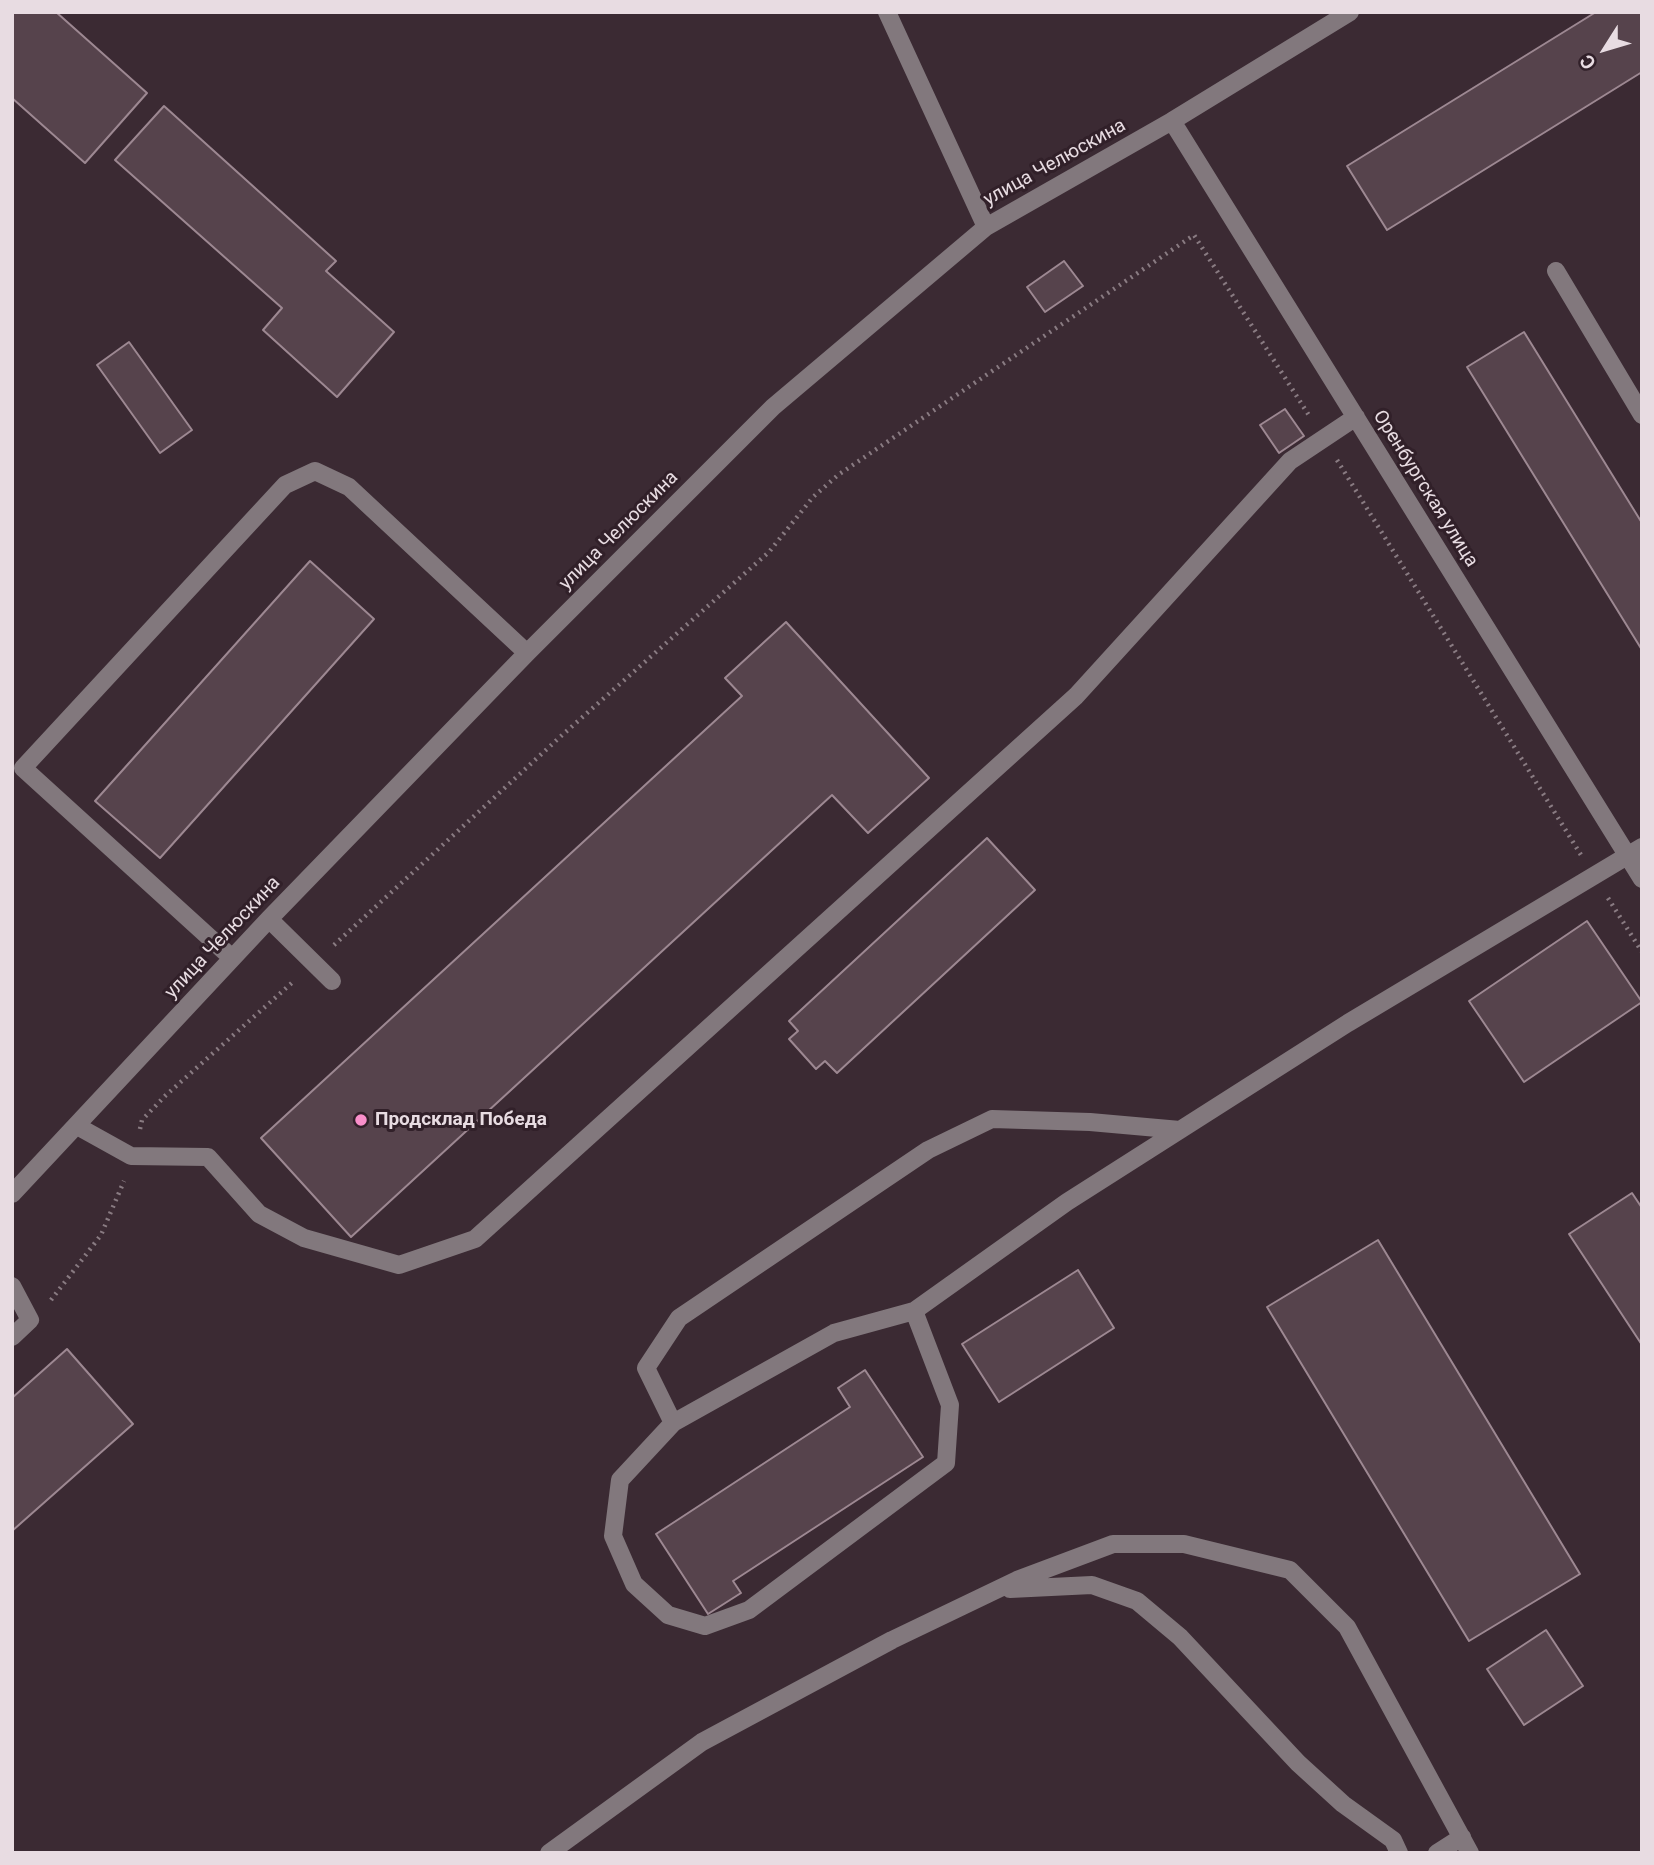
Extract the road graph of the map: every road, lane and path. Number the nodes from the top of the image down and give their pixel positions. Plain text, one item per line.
1 (887, 12) edge
2 (1350, 12) edge
3 (1172, 121) junction
4 (986, 227) junction
5 (1556, 271) dead end
6 (1642, 415) edge
7 (1356, 417) junction
8 (1324, 439) junction
9 (527, 653) junction
10 (1634, 851) edge
11 (1595, 876) junction
12 (1642, 879) edge
13 (270, 919) junction
14 (1642, 952) edge
15 (232, 958) junction
16 (314, 964) junction
17 (331, 981) dead end
18 (77, 1126) junction
19 (1180, 1130) junction
20 (131, 1156) junction
21 (12, 1194) edge
22 (12, 1286) edge
23 (914, 1311) junction
24 (30, 1320) junction
25 (12, 1337) edge
26 (673, 1423) junction
27 (999, 1589) junction
28 (1466, 1845) edge
29 (549, 1853) edge
30 (1399, 1853) edge
31 (1437, 1853) edge

1 - 4 street
2 - 3 street, улица Челюскина
3 - 4 street, улица Челюскина
3 - 7 street, Оренбургская улица
4 - 9 street, улица Челюскина
5 - 6 street
7 - 8 street
7 - 10 street, Оренбургская улица
8 - 11 path
8 - 16 path
8 - 20 street
9 - 13 street, улица Челюскина
9 - 15 street
10 - 11 street
10 - 12 street, Оренбургская улица
11 - 14 path
11 - 19 street
13 - 15 street, улица Челюскина
13 - 16 street
15 - 18 street, улица Челюскина
16 - 17 street
16 - 20 path
18 - 20 street
18 - 21 street, улица Челюскина
19 - 23 street
19 - 26 street
20 - 24 path
22 - 24 street
23 - 26 street
23 - 26 street
24 - 25 street
27 - 28 street
27 - 29 street
27 - 30 street
28 - 31 street

